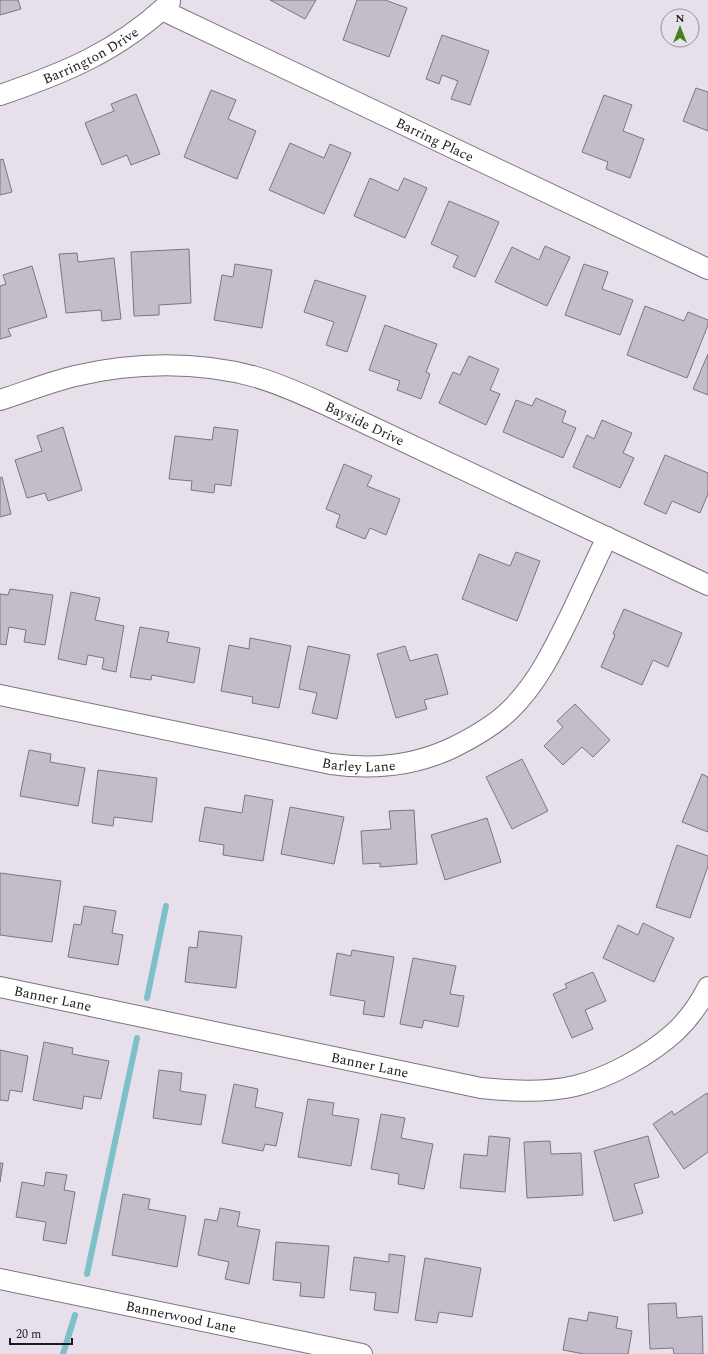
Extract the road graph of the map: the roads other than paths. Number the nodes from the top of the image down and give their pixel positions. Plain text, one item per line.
1 (167, 5) edge
2 (0, 95) edge
3 (708, 269) edge
4 (0, 400) edge
5 (607, 537) junction
6 (708, 585) edge
7 (0, 695) edge
8 (0, 987) edge
9 (708, 987) edge
10 (0, 1279) edge
11 (362, 1354) edge

1 - 2 street, Barrington Drive
1 - 3 street, Barring Place
4 - 5 street, Bayside Drive
5 - 6 street, Bayside Drive
5 - 7 street, Barley Lane
8 - 9 street, Banner Lane
10 - 11 street, Bannerwood Lane

